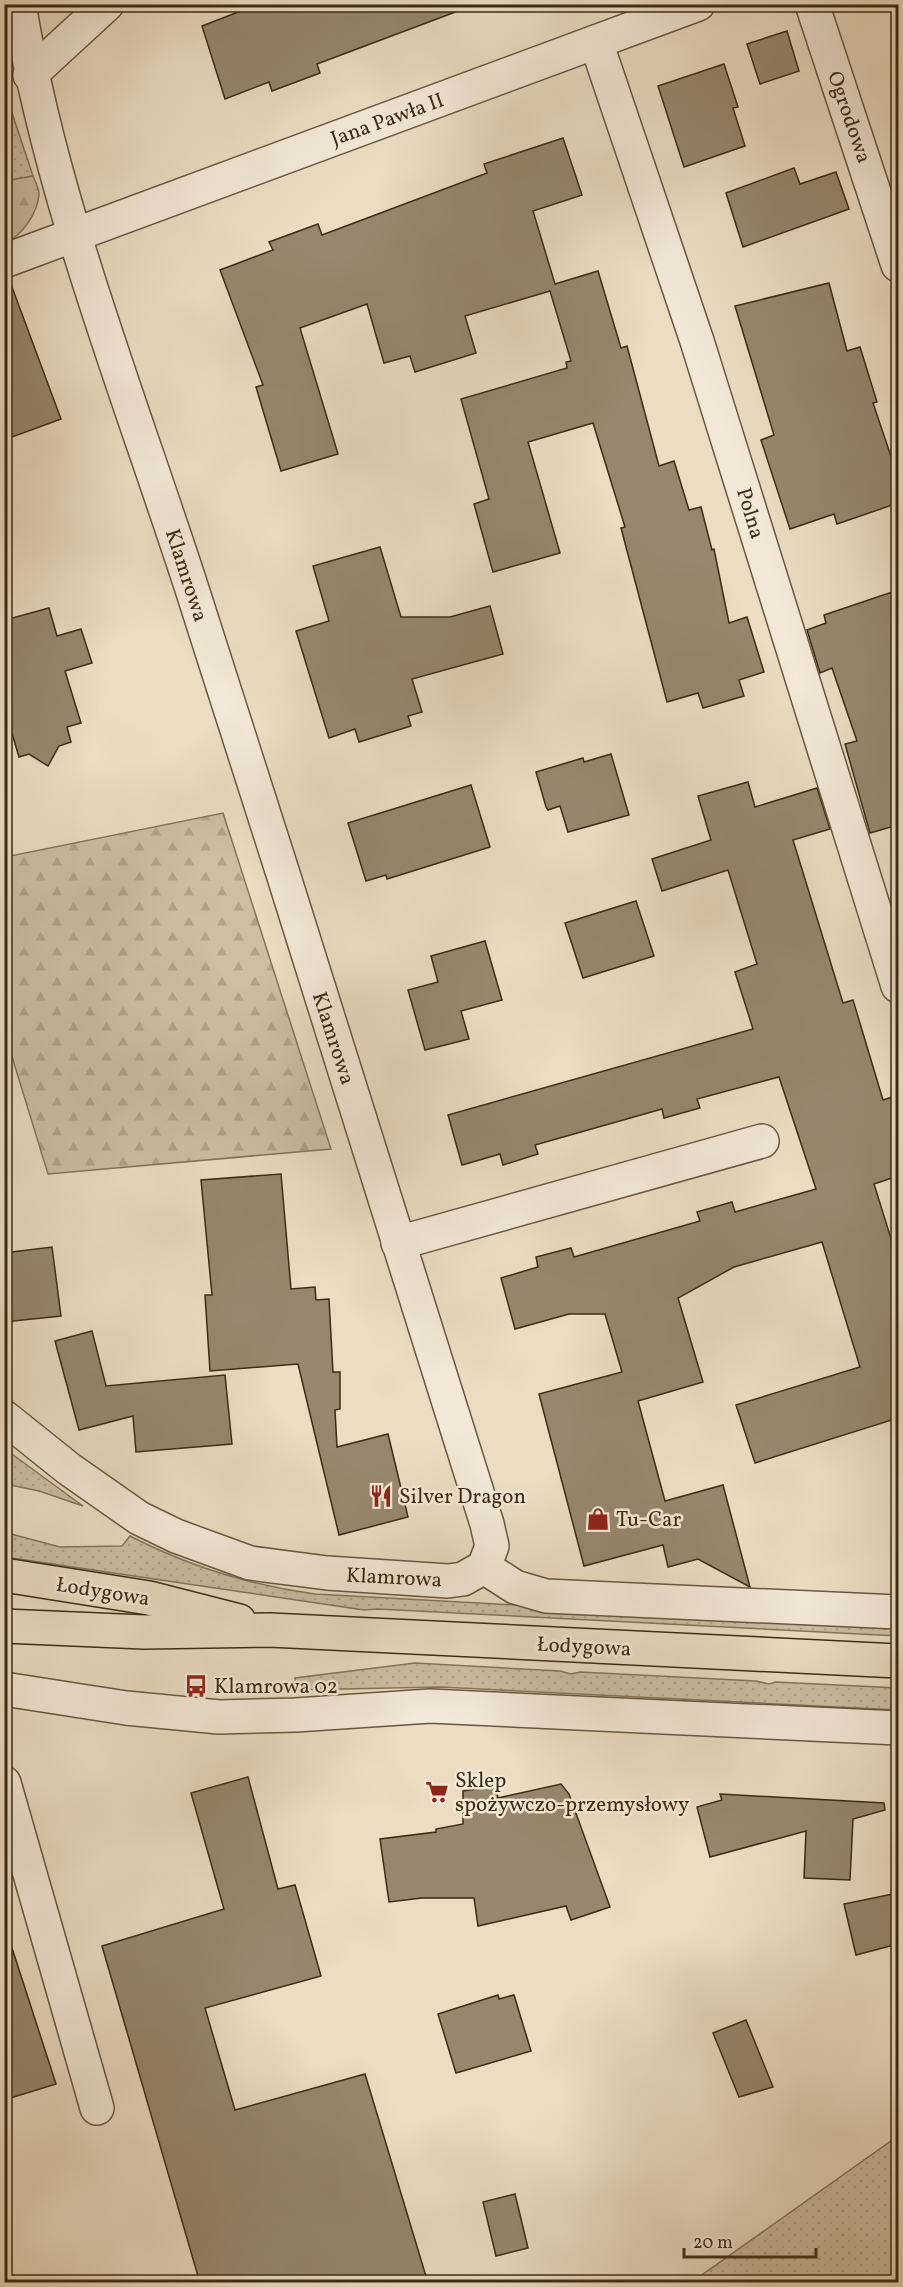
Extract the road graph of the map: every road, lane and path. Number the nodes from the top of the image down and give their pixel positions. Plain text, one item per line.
1 (19, 4) edge
2 (107, 4) edge
3 (698, 4) edge
4 (812, 4) edge
5 (597, 42) junction
6 (30, 75) junction
7 (75, 234) junction
8 (4, 261) edge
9 (898, 265) edge
10 (898, 986) edge
11 (762, 1141) dead end
12 (399, 1243) junction
13 (4, 1417) edge
14 (484, 1567) junction
15 (4, 1575) edge
16 (898, 1612) edge
17 (4, 1626) edge
18 (270, 1630) junction
19 (898, 1661) edge
20 (4, 1689) edge
21 (898, 1728) edge
22 (4, 1783) edge
23 (98, 2108) dead end

1 - 6 street, Klamrowa
2 - 6 street
3 - 5 street, Jana Pawła II
4 - 9 street, Ogrodowa
5 - 7 street, Jana Pawła II
5 - 10 street, Polna
6 - 7 street, Klamrowa
7 - 8 street, Jana Pawła II
7 - 12 street, Klamrowa
11 - 12 street
12 - 14 street, Klamrowa
13 - 14 street, Klamrowa
14 - 16 street
15 - 18 main road, Łodygowa
17 - 18 main road, Łodygowa
18 - 19 main road, Łodygowa
20 - 21 street
22 - 23 street

